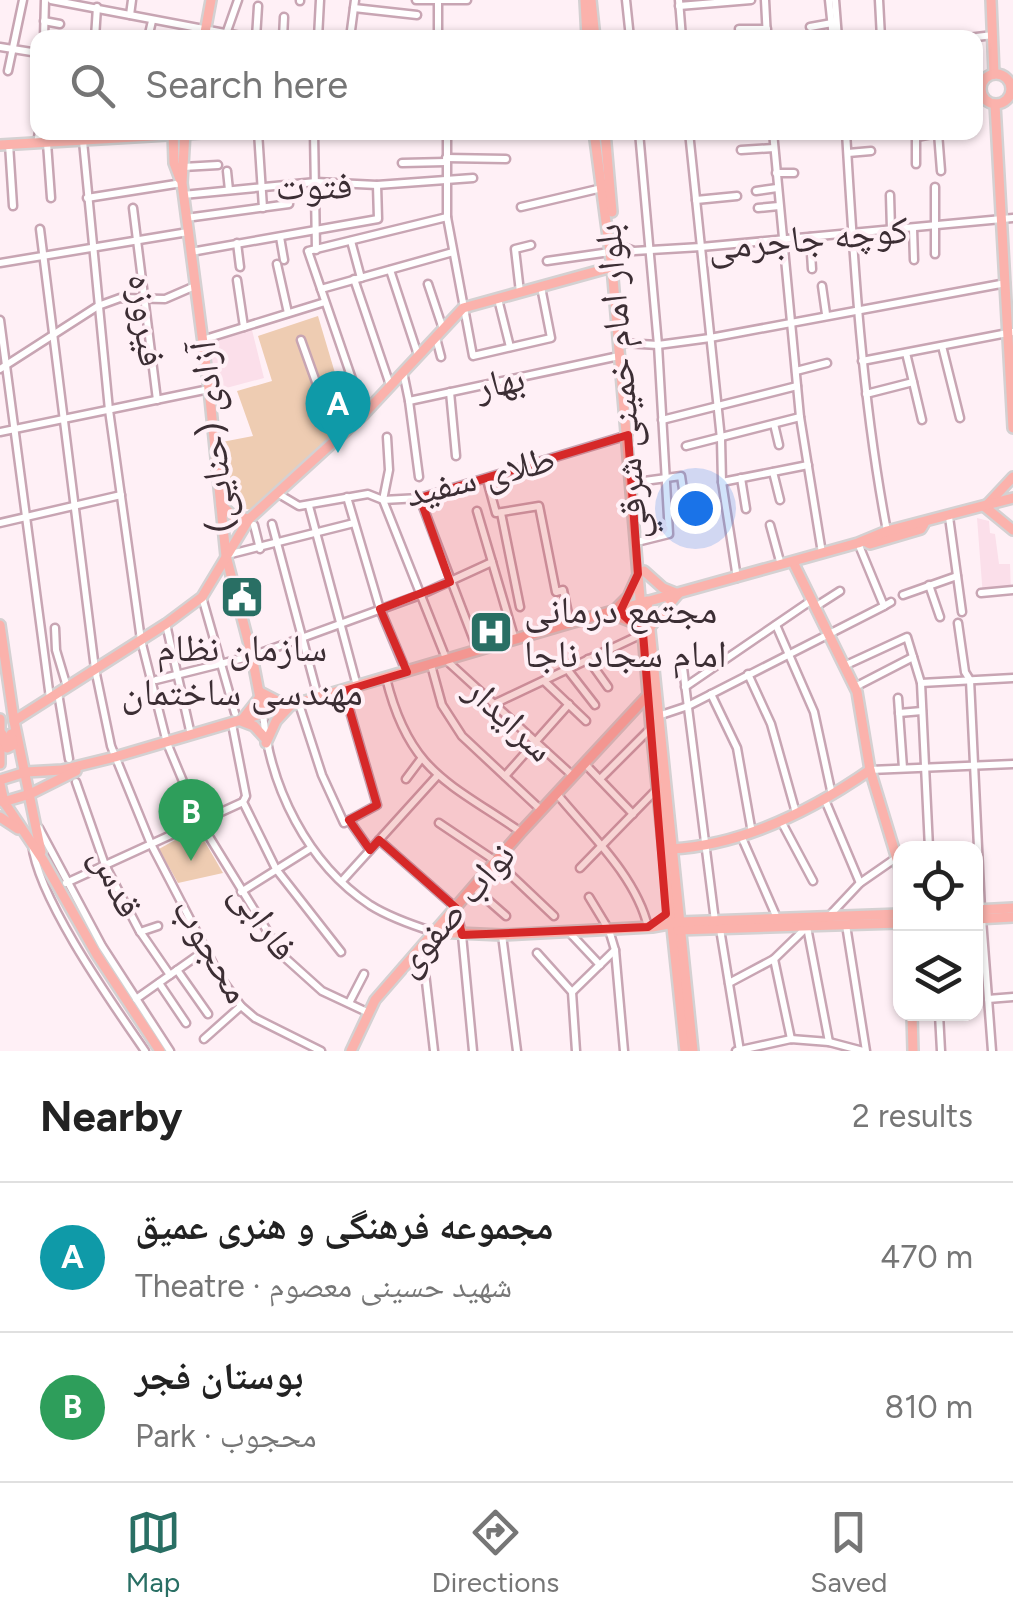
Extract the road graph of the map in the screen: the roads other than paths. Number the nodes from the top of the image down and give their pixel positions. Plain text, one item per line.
1 (23, 0) edge
2 (48, 0) edge
3 (132, 0) edge
4 (211, 0) edge
5 (238, 0) edge
6 (320, 0) edge
7 (416, 0) edge
8 (467, 0) edge
9 (588, 0) edge
10 (626, 0) edge
11 (751, 0) edge
12 (765, 0) edge
13 (832, 0) edge
14 (879, 0) edge
15 (991, 0) edge
16 (438, 1) edge
17 (679, 3) edge
18 (354, 4) edge
19 (100, 5) edge
20 (258, 6) dead end
21 (418, 14) dead end
22 (130, 15) junction
23 (284, 17) dead end
24 (44, 21) junction
25 (152, 21) junction
26 (832, 23) junction
27 (60, 24) dead end
28 (810, 27) dead end
29 (44, 30) edge
30 (95, 30) edge
31 (150, 30) edge
32 (185, 30) edge
33 (205, 30) edge
34 (227, 30) edge
35 (250, 30) edge
36 (283, 30) edge
37 (318, 30) edge
38 (351, 30) edge
39 (438, 30) edge
40 (590, 30) edge
41 (629, 30) edge
42 (681, 30) edge
43 (767, 30) edge
44 (834, 30) edge
45 (835, 30) edge
46 (881, 30) edge
47 (992, 35) junction
48 (983, 36) edge
49 (0, 47) edge
50 (13, 48) junction
51 (30, 51) edge
52 (8, 71) dead end
53 (994, 74) junction
54 (983, 81) edge
55 (1012, 88) edge
56 (983, 97) edge
57 (995, 104) junction
58 (34, 140) edge
59 (41, 140) edge
60 (88, 140) edge
61 (173, 140) edge
62 (184, 140) edge
63 (258, 140) edge
64 (314, 140) edge
65 (447, 140) edge
66 (595, 140) edge
67 (605, 140) edge
68 (640, 140) edge
69 (689, 140) edge
70 (774, 140) edge
71 (846, 140) edge
72 (916, 140) edge
73 (939, 140) edge
74 (5, 144) edge
75 (774, 148) junction
76 (740, 150) dead end
77 (871, 151) dead end
78 (847, 153) junction
79 (506, 159) dead end
80 (446, 160) junction
81 (402, 163) dead end
82 (916, 164) dead end
83 (218, 166) dead end
84 (182, 167) junction
85 (227, 171) dead end
86 (941, 171) dead end
87 (776, 173) junction
88 (794, 173) dead end
89 (474, 178) dead end
90 (445, 181) junction
91 (316, 182) junction
92 (182, 183) junction
93 (377, 185) junction
94 (261, 186) junction
95 (935, 187) dead end
96 (603, 188) junction
97 (777, 188) junction
98 (229, 190) junction
99 (756, 191) dead end
100 (183, 195) junction
101 (890, 195) dead end
102 (737, 196) dead end
103 (52, 198) dead end
104 (87, 198) junction
105 (696, 200) junction
106 (289, 204) dead end
107 (14, 206) dead end
108 (779, 206) junction
109 (521, 207) dead end
110 (133, 208) dead end
111 (263, 208) junction
112 (758, 208) dead end
113 (448, 217) junction
114 (186, 218) junction
115 (1008, 219) edge
116 (934, 227) junction
117 (40, 228) dead end
118 (913, 229) junction
119 (315, 230) junction
120 (890, 230) junction
121 (188, 232) junction
122 (852, 233) junction
123 (280, 236) junction
124 (810, 237) junction
125 (783, 239) junction
126 (137, 240) junction
127 (351, 241) junction
128 (237, 244) junction
129 (531, 245) dead end
130 (700, 247) junction
131 (91, 248) junction
132 (612, 248) junction
133 (316, 250) junction
134 (650, 250) junction
135 (190, 252) junction
136 (453, 252) junction
137 (935, 254) dead end
138 (43, 256) junction
139 (547, 260) dead end
140 (914, 260) dead end
141 (0, 263) edge
142 (240, 267) dead end
143 (612, 267) junction
144 (812, 269) dead end
145 (390, 270) junction
146 (358, 279) junction
147 (237, 280) dead end
148 (428, 284) dead end
149 (1008, 284) edge
150 (195, 286) junction
151 (540, 286) junction
152 (822, 286) dead end
153 (321, 288) junction
154 (520, 292) junction
155 (144, 298) junction
156 (498, 299) junction
157 (325, 302) junction
158 (98, 306) junction
159 (463, 308) junction
160 (858, 308) junction
161 (288, 313) junction
162 (826, 314) junction
163 (0, 320) edge
164 (791, 321) junction
165 (244, 326) junction
166 (1011, 332) edge
167 (439, 333) junction
168 (52, 336) junction
169 (710, 338) junction
170 (202, 340) junction
171 (301, 340) dead end
172 (624, 343) junction
173 (658, 346) junction
174 (942, 346) junction
175 (510, 347) junction
176 (906, 353) junction
177 (418, 355) junction
178 (441, 356) dead end
179 (620, 356) junction
180 (862, 361) junction
181 (828, 363) dead end
182 (3, 367) edge
183 (796, 371) junction
184 (403, 372) junction
185 (1012, 374) edge
186 (913, 382) junction
187 (390, 386) junction
188 (798, 386) junction
189 (209, 389) junction
190 (450, 392) junction
191 (866, 394) junction
192 (157, 400) junction
193 (409, 401) junction
194 (718, 406) junction
195 (110, 410) junction
196 (364, 414) junction
197 (800, 417) junction
198 (960, 418) dead end
199 (63, 419) junction
200 (662, 420) junction
201 (922, 420) dead end
202 (774, 424) junction
203 (1013, 428) edge
204 (14, 429) junction
205 (0, 432) edge
206 (628, 435) junction
207 (387, 437) dead end
208 (721, 438) junction
209 (337, 440) junction
210 (778, 445) dead end
211 (686, 446) dead end
212 (456, 456) dead end
213 (808, 465) junction
214 (774, 472) junction
215 (419, 476) dead end
216 (666, 477) junction
217 (1013, 477) edge
218 (741, 478) junction
219 (487, 480) junction
220 (637, 482) junction
221 (722, 482) junction
222 (276, 492) junction
223 (121, 494) junction
224 (347, 497) junction
225 (420, 498) junction
226 (1013, 498) edge
227 (382, 500) junction
228 (780, 500) dead end
229 (74, 506) junction
230 (221, 506) junction
231 (309, 506) junction
232 (984, 507) junction
233 (746, 509) dead end
234 (477, 511) dead end
235 (501, 514) junction
236 (26, 516) junction
237 (949, 516) junction
238 (0, 522) edge
239 (252, 522) junction
240 (354, 523) junction
241 (272, 524) dead end
242 (688, 524) dead end
243 (924, 524) junction
244 (770, 525) dead end
245 (1013, 530) edge
246 (887, 531) junction
247 (316, 534) junction
248 (641, 541) junction
249 (861, 542) junction
250 (277, 545) junction
251 (260, 549) junction
252 (822, 553) junction
253 (226, 556) junction
254 (492, 562) junction
255 (793, 562) junction
256 (781, 565) junction
257 (641, 572) junction
258 (957, 576) junction
259 (736, 578) junction
260 (450, 582) junction
261 (209, 584) junction
262 (929, 585) junction
263 (234, 588) junction
264 (1013, 590) edge
265 (840, 591) dead end
266 (678, 594) junction
267 (903, 594) dead end
268 (981, 594) dead end
269 (420, 595) junction
270 (202, 597) junction
271 (814, 603) junction
272 (644, 604) junction
273 (520, 606) dead end
274 (380, 610) junction
275 (962, 612) dead end
276 (610, 614) junction
277 (940, 617) dead end
278 (570, 623) junction
279 (958, 623) dead end
280 (166, 624) junction
281 (340, 624) junction
282 (0, 625) edge
283 (776, 625) junction
284 (55, 628) dead end
285 (646, 631) junction
286 (828, 633) junction
287 (301, 637) junction
288 (141, 640) junction
289 (515, 641) junction
290 (478, 652) junction
291 (790, 653) junction
292 (252, 656) junction
293 (914, 657) junction
294 (588, 660) junction
295 (682, 660) dead end
296 (447, 661) junction
297 (222, 664) junction
298 (432, 666) junction
299 (844, 666) junction
300 (96, 669) junction
301 (567, 670) junction
302 (407, 672) junction
303 (748, 674) junction
304 (177, 675) junction
305 (386, 678) junction
306 (1013, 678) edge
307 (7, 679) junction
308 (156, 680) dead end
309 (970, 680) junction
310 (544, 681) junction
311 (921, 683) junction
312 (684, 686) junction
313 (358, 687) junction
314 (608, 687) dead end
315 (855, 687) junction
316 (344, 691) junction
317 (59, 692) junction
318 (260, 692) junction
319 (711, 694) junction
320 (651, 695) junction
321 (318, 698) junction
322 (898, 698) dead end
323 (494, 704) junction
324 (568, 704) junction
325 (294, 705) junction
326 (595, 706) dead end
327 (688, 706) junction
328 (655, 711) junction
329 (922, 711) junction
330 (899, 713) junction
331 (263, 714) junction
332 (236, 719) junction
333 (14, 721) junction
334 (586, 722) dead end
335 (1, 728) edge
336 (651, 728) junction
337 (192, 736) junction
338 (266, 740) junction
339 (167, 743) junction
340 (534, 743) junction
341 (115, 757) junction
342 (68, 759) dead end
343 (421, 760) junction
344 (102, 761) junction
345 (584, 763) junction
346 (0, 764) edge
347 (1013, 764) edge
348 (974, 766) junction
349 (924, 767) junction
350 (903, 768) junction
351 (870, 770) junction
352 (26, 772) junction
353 (438, 775) junction
354 (505, 776) junction
355 (572, 776) junction
356 (406, 780) dead end
357 (600, 780) junction
358 (0, 782) edge
359 (76, 782) dead end
360 (657, 789) junction
361 (30, 794) junction
362 (557, 794) junction
363 (828, 798) junction
364 (2, 802) edge
365 (242, 802) junction
366 (542, 810) junction
367 (796, 813) junction
368 (632, 814) junction
369 (0, 816) edge
370 (35, 820) junction
371 (349, 820) junction
372 (781, 820) junction
373 (200, 822) junction
374 (439, 823) dead end
375 (521, 832) junction
376 (747, 835) junction
377 (29, 839) junction
378 (379, 840) junction
379 (929, 841) edge
380 (977, 841) edge
381 (151, 844) junction
382 (600, 847) junction
383 (310, 848) junction
384 (705, 848) junction
385 (893, 848) edge
386 (671, 849) junction
387 (370, 850) junction
388 (42, 860) junction
389 (893, 860) edge
390 (497, 862) junction
391 (105, 865) junction
392 (580, 868) dead end
393 (276, 869) junction
394 (813, 881) dead end
395 (342, 882) junction
396 (66, 883) junction
397 (860, 883) junction
398 (474, 888) junction
399 (241, 892) junction
400 (588, 897) dead end
401 (674, 906) junction
402 (456, 908) junction
403 (1011, 913) edge
404 (983, 914) edge
405 (893, 915) edge
406 (506, 916) dead end
407 (554, 916) dead end
408 (893, 916) edge
409 (828, 917) junction
410 (777, 920) junction
411 (697, 925) junction
412 (718, 925) junction
413 (846, 925) junction
414 (158, 926) dead end
415 (677, 926) junction
416 (650, 927) junction
417 (806, 927) junction
418 (608, 930) junction
419 (981, 931) edge
420 (140, 932) junction
421 (434, 932) junction
422 (569, 932) junction
423 (462, 935) junction
424 (502, 936) junction
425 (682, 945) junction
426 (422, 946) junction
427 (616, 950) junction
428 (204, 951) junction
429 (341, 952) dead end
430 (537, 954) dead end
431 (774, 959) junction
432 (600, 965) junction
433 (174, 973) junction
434 (364, 974) dead end
435 (159, 983) junction
436 (729, 983) junction
437 (572, 992) junction
438 (1013, 997) edge
439 (988, 998) junction
440 (136, 1000) junction
441 (349, 1004) junction
442 (240, 1006) junction
443 (369, 1013) junction
444 (208, 1014) dead end
445 (912, 1021) edge
446 (940, 1021) edge
447 (186, 1022) dead end
448 (791, 1038) junction
449 (204, 1039) dead end
450 (829, 1042) junction
451 (145, 1051) edge
452 (160, 1051) edge
453 (170, 1051) edge
454 (322, 1051) edge
455 (351, 1051) edge
456 (434, 1051) edge
457 (473, 1051) edge
458 (517, 1051) edge
459 (576, 1051) edge
460 (624, 1051) edge
461 (689, 1051) edge
462 (739, 1051) edge
463 (864, 1051) edge
464 (913, 1051) edge
465 (942, 1051) edge
466 (992, 1051) edge

1 - 50 street
2 - 19 street
2 - 24 street
3 - 22 street
4 - 33 main road
5 - 34 street
6 - 37 street
7 - 16 street
8 - 16 street
9 - 40 main road
10 - 41 street
11 - 17 street
12 - 43 street
13 - 26 street
13 - 45 street
14 - 46 street
15 - 47 main road
16 - 39 street
17 - 42 street
18 - 21 street
18 - 38 street
19 - 22 street
19 - 30 street
20 - 35 street
22 - 25 street
23 - 36 street
24 - 27 street
24 - 29 street
25 - 31 street
25 - 32 street
26 - 28 street
26 - 44 street
47 - 48 street
47 - 53 main road
49 - 50 street
50 - 51 street
50 - 52 street
53 - 54 main road
53 - 55 main road
55 - 57 main road
56 - 57 main road
57 - 115 main road
58 - 74 main road
59 - 103 street
60 - 104 street, فارابی
61 - 92 main road, آزادی (حنایی)
62 - 84 main road, آزادی (حنایی)
63 - 94 street
64 - 91 street
65 - 80 street
66 - 96 main road, بلوار امام خمینی شرقي
67 - 132 main road, بلوار امام خمینی شرقي
68 - 134 street
69 - 105 street
70 - 75 street
71 - 78 street
72 - 82 street
73 - 86 street
74 - 107 street
75 - 76 street
75 - 87 street
77 - 78 street
78 - 122 street
79 - 80 street
80 - 81 street
80 - 90 street
83 - 84 street
84 - 92 main road, آزادی (حنایی)
85 - 98 street
87 - 88 street
87 - 97 street
89 - 90 street, فتوت
90 - 93 street, فتوت
90 - 113 street
91 - 93 street, فتوت
91 - 94 street, فتوت
91 - 119 street
92 - 100 main road, آزادی (حنایی)
92 - 104 street
93 - 119 street
94 - 98 street, فتوت
94 - 111 street
95 - 116 street
96 - 109 street
96 - 132 main road, بلوار امام خمینی شرقي
97 - 99 street
97 - 108 street
98 - 100 street, فتوت
100 - 114 main road, آزادی (حنایی)
101 - 120 street
102 - 105 street
104 - 131 street, فارابی
105 - 130 street
106 - 111 street
108 - 112 street
108 - 125 street
110 - 126 street, فیروزه
111 - 114 street
113 - 127 street
113 - 136 street
114 - 121 main road, آزادی (حنایی)
115 - 116 street, کوچه جاجرمی
115 - 149 main road
116 - 118 street, کوچه جاجرمی
116 - 137 street
117 - 138 street, محجوب
118 - 120 street, کوچه جاجرمی
118 - 140 street
119 - 123 street
119 - 133 street
120 - 122 street, کوچه جاجرمی
121 - 126 street
121 - 135 main road, آزادی (حنایی)
122 - 124 street, کوچه جاجرمی
122 - 160 street
123 - 128 street
123 - 161 street
124 - 125 street, کوچه جاجرمی
124 - 144 street
125 - 130 street, کوچه جاجرمی
125 - 164 street
126 - 131 street
126 - 155 street, فیروزه
127 - 133 street
127 - 146 street
128 - 135 street
128 - 142 street
129 - 154 street
130 - 134 street, کوچه جاجرمی
130 - 169 street
131 - 138 street
131 - 158 street, فارابی
132 - 134 street, کوچه جاجرمی
132 - 139 street, کوچه جاجرمی
132 - 143 main road, بلوار امام خمینی شرقي
132 - 172 main road, بلوار امام خمینی شرقي
133 - 153 street
134 - 173 street
135 - 150 main road, آزادی (حنایی)
136 - 145 street
136 - 159 street
138 - 141 street
138 - 168 street, محجوب
143 - 151 main road
143 - 179 main road, بلوار امام خمینی شرقي
145 - 146 street
145 - 177 street
146 - 153 street
146 - 187 street
147 - 165 street
148 - 167 street
149 - 160 street
149 - 166 main road
150 - 155 street
150 - 170 main road, آزادی (حنایی)
151 - 154 main road
151 - 175 street
152 - 162 street
153 - 157 street
154 - 156 main road
155 - 158 street
155 - 192 street, فیروزه
156 - 159 main road
156 - 175 street
157 - 161 street
157 - 196 street
158 - 168 street
158 - 195 street, فارابی
159 - 167 main road
159 - 175 street
160 - 162 street
160 - 180 street
161 - 165 street
162 - 164 street
163 - 182 street
164 - 169 street
164 - 183 street
165 - 170 street
166 - 174 street
166 - 185 main road
167 - 177 main road
167 - 178 street
168 - 182 street
168 - 199 street, محجوب
169 - 173 street
169 - 194 street
170 - 189 main road, آزادی (حنایی)
171 - 209 street
172 - 173 street
172 - 220 main road, بلوار امام خمینی شرقي
173 - 200 street
174 - 176 street
174 - 198 street
176 - 180 street
176 - 186 street
177 - 184 main road
179 - 190 street, بهار
179 - 206 main road, بلوار امام خمینی شرقي
180 - 191 street
181 - 183 street
182 - 204 street
183 - 188 street
184 - 187 main road
184 - 193 street
185 - 203 main road
186 - 191 street
186 - 201 street
187 - 196 main road
188 - 194 street
188 - 197 street
189 - 192 street
189 - 230 main road, آزادی (حنایی)
190 - 193 street, بهار
190 - 212 street
191 - 246 street
192 - 195 street
193 - 215 street
194 - 200 street
194 - 208 street
195 - 199 street
195 - 223 street, فارابی
196 - 209 main road
197 - 202 street
197 - 213 street
199 - 204 street
199 - 229 street, محجوب
200 - 216 street
202 - 208 street
202 - 210 street
204 - 205 street
204 - 236 street
206 - 219 street, طلای سفید
206 - 257 main road, بلوار امام خمینی شرقي
207 - 227 street
208 - 211 street
208 - 221 street
209 - 222 main road
213 - 214 street
213 - 252 street
214 - 218 street
214 - 228 street
216 - 220 street
216 - 242 street
216 - 248 street
217 - 232 main road
218 - 221 street
218 - 233 street
219 - 225 street, طلای سفید
219 - 235 street
220 - 248 main road, بلوار امام خمینی شرقي
221 - 259 street
222 - 231 street
222 - 239 main road
223 - 229 street
223 - 288 street, فارابی
224 - 227 street, طلای سفید
224 - 231 street, طلای سفید
224 - 240 street
225 - 227 street, طلای سفید
225 - 260 street
226 - 232 main road
227 - 269 street
229 - 236 street
229 - 300 street, محجوب
230 - 239 main road
230 - 253 main road, آزادی (حنایی)
231 - 247 street
232 - 237 main road
232 - 245 main road
234 - 254 street
235 - 273 street
235 - 278 street
236 - 238 street
236 - 317 street
237 - 243 main road
237 - 258 street
239 - 251 street
239 - 253 main road
240 - 247 street
240 - 274 street
241 - 250 street
243 - 246 main road
243 - 249 main road
244 - 256 street
246 - 249 main road
247 - 250 street
247 - 281 street
248 - 257 main road, بلوار امام خمینی شرقي
249 - 252 main road
249 - 286 street
250 - 251 street
250 - 287 street
251 - 253 street
252 - 255 main road
253 - 261 main road
253 - 263 main road, آزادی (حنایی)
254 - 260 street
254 - 289 street
255 - 256 main road
255 - 271 main road
256 - 259 main road
257 - 266 main road
257 - 272 main road, بلوار امام خمینی شرقي
257 - 276 main road
258 - 262 street
258 - 275 street
259 - 266 main road
260 - 269 street
260 - 290 street
261 - 263 main road
261 - 270 main road
262 - 267 street
262 - 277 street
263 - 292 main road, آزادی (حنایی)
264 - 268 street
265 - 271 street
266 - 272 main road
266 - 285 main road
269 - 274 street
269 - 296 street
270 - 280 main road
270 - 297 street
271 - 283 street
271 - 286 main road
272 - 276 main road
272 - 285 main road, بلوار امام خمینی شرقي
274 - 281 street
274 - 302 street
276 - 278 main road
276 - 285 main road
278 - 289 main road
279 - 309 street
280 - 288 main road
280 - 304 street
281 - 287 street
281 - 313 street
282 - 307 main road
283 - 291 street
283 - 312 street
284 - 317 street
285 - 294 street
285 - 320 main road, بلوار امام خمینی شرقي
286 - 291 street
286 - 299 main road
287 - 292 street
287 - 321 street
288 - 300 main road
288 - 339 street, فارابی
289 - 290 main road
290 - 296 main road
291 - 303 street
291 - 363 street
292 - 297 street
292 - 318 main road, آزادی (حنایی)
293 - 299 street
293 - 311 street
293 - 315 street
294 - 301 street
294 - 314 street
295 - 312 street
296 - 298 main road
296 - 323 street, سرایدار
297 - 304 street
297 - 332 street
298 - 302 main road
298 - 354 street
299 - 315 main road
300 - 317 main road
300 - 341 street, محجوب
301 - 310 street
301 - 326 street
302 - 305 main road
303 - 319 street
303 - 367 street
304 - 308 street
304 - 337 street
305 - 313 main road
305 - 343 street
306 - 309 street
307 - 333 main road
307 - 335 main road
309 - 311 street
309 - 348 street
310 - 323 street
310 - 324 street
311 - 329 street
312 - 327 street
313 - 316 main road
315 - 351 main road
316 - 321 main road
316 - 371 street
317 - 333 main road
317 - 342 street
318 - 325 main road
318 - 331 main road, آزادی (حنایی)
318 - 332 main road
319 - 327 street
319 - 376 street
320 - 328 main road, بلوار امام خمینی شرقي
320 - 345 main road, نواب صفوی
321 - 325 main road
322 - 330 street
323 - 340 street, سرایدار
324 - 334 street
324 - 340 street
325 - 331 main road
325 - 338 main road
325 - 371 street
327 - 328 street
327 - 384 street
328 - 336 main road, بلوار امام خمینی شرقي
328 - 386 main road, بلوار امام خمینی شرقي
329 - 330 street
329 - 349 street
330 - 350 street
331 - 332 main road
331 - 338 street
332 - 337 main road
332 - 338 main road
332 - 365 street
333 - 352 main road
335 - 346 main road
336 - 357 street
336 - 360 main road, بلوار امام خمینی شرقي
337 - 339 main road
338 - 383 street
339 - 341 main road
339 - 373 street, فارابی
340 - 354 street
340 - 355 street, سرایدار
341 - 344 main road
341 - 381 street, محجوب
343 - 353 street
343 - 356 street
344 - 352 main road
344 - 361 main road
345 - 355 main road, نواب صفوی
345 - 357 street
347 - 348 street
348 - 349 street
348 - 380 street
349 - 350 street
349 - 379 street
350 - 351 street
351 - 363 main road
351 - 385 main road
352 - 358 main road
352 - 361 main road
353 - 375 street
353 - 378 street
354 - 366 street
355 - 362 main road, نواب صفوی
357 - 368 street
358 - 364 main road
359 - 391 street, قدس
360 - 368 street
360 - 401 main road, بلوار امام خمینی شرقي
361 - 364 main road
361 - 370 main road
362 - 366 main road, نواب صفوی
362 - 382 street
363 - 367 main road
363 - 397 street
364 - 377 main road
365 - 373 street
365 - 393 street
366 - 375 main road, نواب صفوی
367 - 372 main road
368 - 382 street
369 - 377 main road
370 - 388 main road
370 - 396 street
371 - 387 street
372 - 376 main road
372 - 394 street
373 - 381 street
373 - 399 street, فارابی
374 - 390 street
375 - 390 main road, نواب صفوی
376 - 384 main road
376 - 410 street
377 - 388 main road
377 - 451 street
378 - 387 street
378 - 402 street
381 - 391 street
381 - 428 street, محجوب
382 - 392 street
382 - 416 street
383 - 393 street
383 - 395 street
384 - 386 main road
384 - 412 street
386 - 401 main road, بلوار امام خمینی شرقي
387 - 395 street
388 - 452 main road
389 - 397 street
390 - 398 main road, نواب صفوی
390 - 407 street
391 - 396 street
391 - 420 street, قدس
393 - 399 street
393 - 429 street
395 - 421 street
396 - 440 street
397 - 409 street
398 - 402 main road, نواب صفوی
398 - 406 street
399 - 441 street, فارابی
400 - 418 street
401 - 411 main road
401 - 415 main road, بلوار امام خمینی شرقي
401 - 416 main road
402 - 421 main road, نواب صفوی
402 - 423 street
403 - 404 main road
405 - 409 main road
408 - 413 main road
409 - 410 main road
410 - 412 main road
411 - 412 main road
411 - 415 main road
411 - 425 main road
412 - 417 main road
412 - 436 street
413 - 417 main road
413 - 463 street
414 - 420 street
415 - 416 main road
415 - 425 main road, بلوار امام خمینی شرقي
415 - 461 main road, بلوار امام خمینی شرقي
416 - 418 main road
417 - 431 street
417 - 450 street
418 - 422 main road
418 - 427 street
419 - 439 street
420 - 433 street, قدس
421 - 423 main road
421 - 426 main road, نواب صفوی
422 - 424 main road
422 - 432 street
423 - 424 main road
423 - 457 street
424 - 458 street
425 - 461 main road, بلوار امام خمینی شرقي
426 - 443 main road, نواب صفوی
426 - 456 street
427 - 432 street
427 - 460 street
428 - 433 street
428 - 442 street, محجوب
430 - 437 street
431 - 436 street
431 - 448 street
432 - 437 street
433 - 435 street
433 - 444 street, قدس
434 - 441 street
435 - 440 street
435 - 447 street
436 - 462 street
437 - 459 street
438 - 439 street
439 - 466 street
440 - 453 street
441 - 443 street, فارابی
442 - 449 street
442 - 454 street, محجوب
443 - 455 main road, نواب صفوی
445 - 464 main road
446 - 465 street
448 - 450 street
448 - 462 street
450 - 463 street

